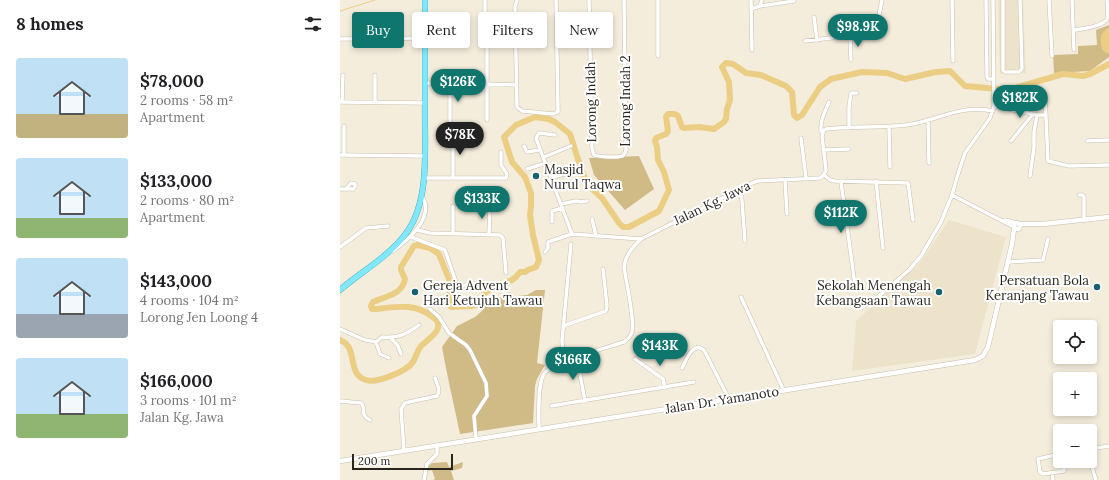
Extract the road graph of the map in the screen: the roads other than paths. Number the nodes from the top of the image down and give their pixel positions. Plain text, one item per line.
1 (425, 0) edge
2 (485, 0) edge
3 (517, 0) edge
4 (556, 0) edge
5 (589, 0) edge
6 (624, 0) edge
7 (658, 0) edge
8 (751, 0) edge
9 (762, 0) edge
10 (882, 0) edge
11 (952, 0) edge
12 (986, 0) edge
13 (993, 0) edge
14 (1003, 0) edge
15 (1020, 0) edge
16 (1049, 0) edge
17 (1072, 0) edge
18 (1107, 0) edge
19 (794, 1) dead end
20 (760, 6) junction
21 (751, 9) junction
22 (1003, 11) junction
23 (425, 12) edge
24 (994, 12) junction
25 (814, 17) dead end
26 (994, 17) junction
27 (1004, 17) junction
28 (1074, 30) junction
29 (850, 37) junction
30 (412, 38) edge
31 (340, 39) edge
32 (987, 39) junction
33 (994, 39) junction
34 (817, 40) junction
35 (805, 41) dead end
36 (425, 48) edge
37 (752, 50) dead end
38 (1074, 50) dead end
39 (658, 56) dead end
40 (1052, 56) dead end
41 (851, 60) dead end
42 (953, 61) dead end
43 (375, 74) dead end
44 (343, 75) dead end
45 (994, 79) junction
46 (425, 83) junction
47 (450, 84) junction
48 (487, 84) junction
49 (516, 84) junction
50 (857, 93) dead end
51 (1045, 95) dead end
52 (1030, 98) dead end
53 (341, 102) edge
54 (375, 102) junction
55 (425, 102) junction
56 (829, 102) dead end
57 (994, 106) junction
58 (1004, 107) junction
59 (993, 111) junction
60 (1035, 115) junction
61 (1046, 115) junction
62 (487, 120) dead end
63 (928, 120) junction
64 (450, 122) dead end
65 (344, 126) dead end
66 (889, 127) junction
67 (849, 128) junction
68 (823, 132) junction
69 (453, 134) dead end
70 (555, 135) dead end
71 (801, 138) dead end
72 (1109, 140) edge
73 (1011, 141) dead end
74 (1087, 141) dead end
75 (524, 146) dead end
76 (572, 146) dead end
77 (849, 149) dead end
78 (540, 150) junction
79 (824, 150) junction
80 (500, 152) dead end
81 (624, 154) joint
82 (342, 155) edge
83 (424, 156) junction
84 (544, 157) junction
85 (546, 163) junction
86 (928, 163) dead end
87 (1109, 165) edge
88 (890, 167) dead end
89 (527, 170) dead end
90 (573, 172) dead end
91 (824, 175) junction
92 (1030, 176) dead end
93 (552, 177) junction
94 (424, 178) junction
95 (453, 178) junction
96 (806, 178) junction
97 (785, 180) junction
98 (876, 181) junction
99 (841, 182) junction
100 (741, 188) junction
101 (340, 189) edge
102 (346, 189) dead end
103 (421, 195) junction
104 (952, 195) junction
105 (1079, 195) dead end
106 (587, 201) dead end
107 (453, 206) dead end
108 (490, 206) dead end
109 (562, 206) junction
110 (787, 214) dead end
111 (1109, 217) edge
112 (592, 219) dead end
113 (913, 220) dead end
114 (1084, 220) junction
115 (552, 222) dead end
116 (388, 226) dead end
117 (1017, 227) junction
118 (417, 230) junction
119 (453, 234) junction
120 (490, 234) junction
121 (572, 234) junction
122 (596, 236) junction
123 (412, 237) junction
124 (641, 239) junction
125 (1048, 239) dead end
126 (745, 241) dead end
127 (571, 244) dead end
128 (340, 247) edge
129 (884, 248) dead end
130 (545, 252) dead end
131 (386, 254) junction
132 (1008, 262) junction
133 (603, 269) dead end
134 (506, 273) dead end
135 (353, 279) junction
136 (480, 283) dead end
137 (855, 285) dead end
138 (340, 286) edge
139 (340, 290) edge
140 (741, 297) dead end
141 (849, 299) dead end
142 (430, 309) dead end
143 (418, 325) dead end
144 (563, 326) junction
145 (340, 329) edge
146 (391, 338) junction
147 (376, 342) junction
148 (401, 354) dead end
149 (389, 358) dead end
150 (577, 358) junction
151 (636, 359) dead end
152 (563, 362) junction
153 (682, 368) dead end
154 (435, 378) dead end
155 (694, 382) dead end
156 (665, 388) junction
157 (784, 391) junction
158 (729, 399) junction
159 (340, 401) edge
160 (585, 401) junction
161 (551, 406) dead end
162 (370, 420) dead end
163 (539, 429) junction
164 (476, 439) junction
165 (437, 445) junction
166 (1109, 446) edge
167 (1097, 447) edge
168 (404, 450) junction
169 (1053, 456) edge
170 (340, 460) edge
171 (1064, 468) edge
172 (1092, 468) edge
173 (1052, 473) junction
174 (424, 480) edge
175 (1053, 480) edge
176 (1096, 480) edge

1 - 23 main road
2 - 48 street
3 - 49 street
4 - 49 street
5 - 81 street, Lorong Indah
6 - 81 street, Lorong Indah 2
7 - 39 street
8 - 21 street
9 - 20 street
10 - 29 street
11 - 42 street
12 - 32 street
13 - 24 street
14 - 22 street
15 - 27 street
16 - 40 street
17 - 28 street
18 - 28 street
19 - 20 street
20 - 21 street
21 - 37 street
22 - 24 street
22 - 27 street
24 - 26 street
25 - 34 street
26 - 27 street
26 - 33 street
28 - 38 street
29 - 34 street
29 - 41 street
30 - 31 street
32 - 33 street
32 - 45 street
33 - 45 street
34 - 35 street
36 - 46 main road
43 - 54 street
44 - 53 street
45 - 57 street
46 - 47 street
46 - 55 main road
47 - 48 street
47 - 64 street
48 - 49 street
48 - 62 street
50 - 67 street
51 - 61 street
52 - 58 street
53 - 54 street
54 - 55 street
55 - 83 main road
56 - 68 street
57 - 58 street
57 - 59 street
58 - 60 street
59 - 63 street
59 - 104 street
60 - 61 street
60 - 73 street
60 - 92 street
61 - 87 street
63 - 66 street
63 - 86 street
65 - 82 street
66 - 67 street
66 - 88 street
67 - 68 street
68 - 79 street
69 - 95 street
70 - 78 street
71 - 96 street
72 - 74 street
75 - 78 street
76 - 84 street
77 - 79 street
78 - 84 street
79 - 91 street
80 - 95 street
82 - 83 street
83 - 94 main road
84 - 85 street
85 - 89 street
85 - 93 street
90 - 93 street
91 - 96 street, Jalan Kg. Jawa
91 - 99 street
93 - 109 street
94 - 95 street
94 - 103 main road
96 - 97 street, Jalan Kg. Jawa
97 - 100 street, Jalan Kg. Jawa
97 - 110 street
98 - 99 street
98 - 113 street
98 - 129 street
99 - 137 street
100 - 124 street, Jalan Kg. Jawa
100 - 126 street
101 - 102 street
103 - 118 street
103 - 131 main road
104 - 117 street
104 - 141 street
105 - 114 street
106 - 109 street
107 - 119 street
108 - 120 street
109 - 115 street
109 - 121 street
111 - 114 street
112 - 122 street
114 - 117 street
116 - 128 street
117 - 132 street, Jalan Dr. Yamanoto
118 - 119 street
118 - 123 street
119 - 120 street
120 - 134 street
121 - 122 street
121 - 130 street
122 - 124 street
123 - 131 street
123 - 136 street
124 - 150 street, Jalan Kg. Jawa
125 - 132 street
127 - 144 street
131 - 135 main road
132 - 157 street, Jalan Dr. Yamanoto
133 - 144 street
135 - 138 main road
135 - 139 main road
140 - 157 street
142 - 164 street
143 - 146 street
144 - 152 street
145 - 147 street
146 - 147 street
146 - 148 street
147 - 149 street
150 - 152 street, Jalan Kg. Jawa
150 - 160 street
151 - 156 street
152 - 163 street, Jalan Kg. Jawa
153 - 158 street
154 - 168 street
155 - 156 street
156 - 160 street
157 - 158 street, Jalan Dr. Yamanoto
158 - 163 street, Jalan Dr. Yamanoto
159 - 162 street
160 - 161 street
163 - 164 street, Jalan Dr. Yamanoto
164 - 165 street, Jalan Dr. Yamanoto
165 - 168 street, Jalan Dr. Yamanoto
165 - 174 street
166 - 167 street
168 - 170 street, Jalan Dr. Yamanoto
169 - 173 street
171 - 173 street
172 - 176 street
173 - 175 street

